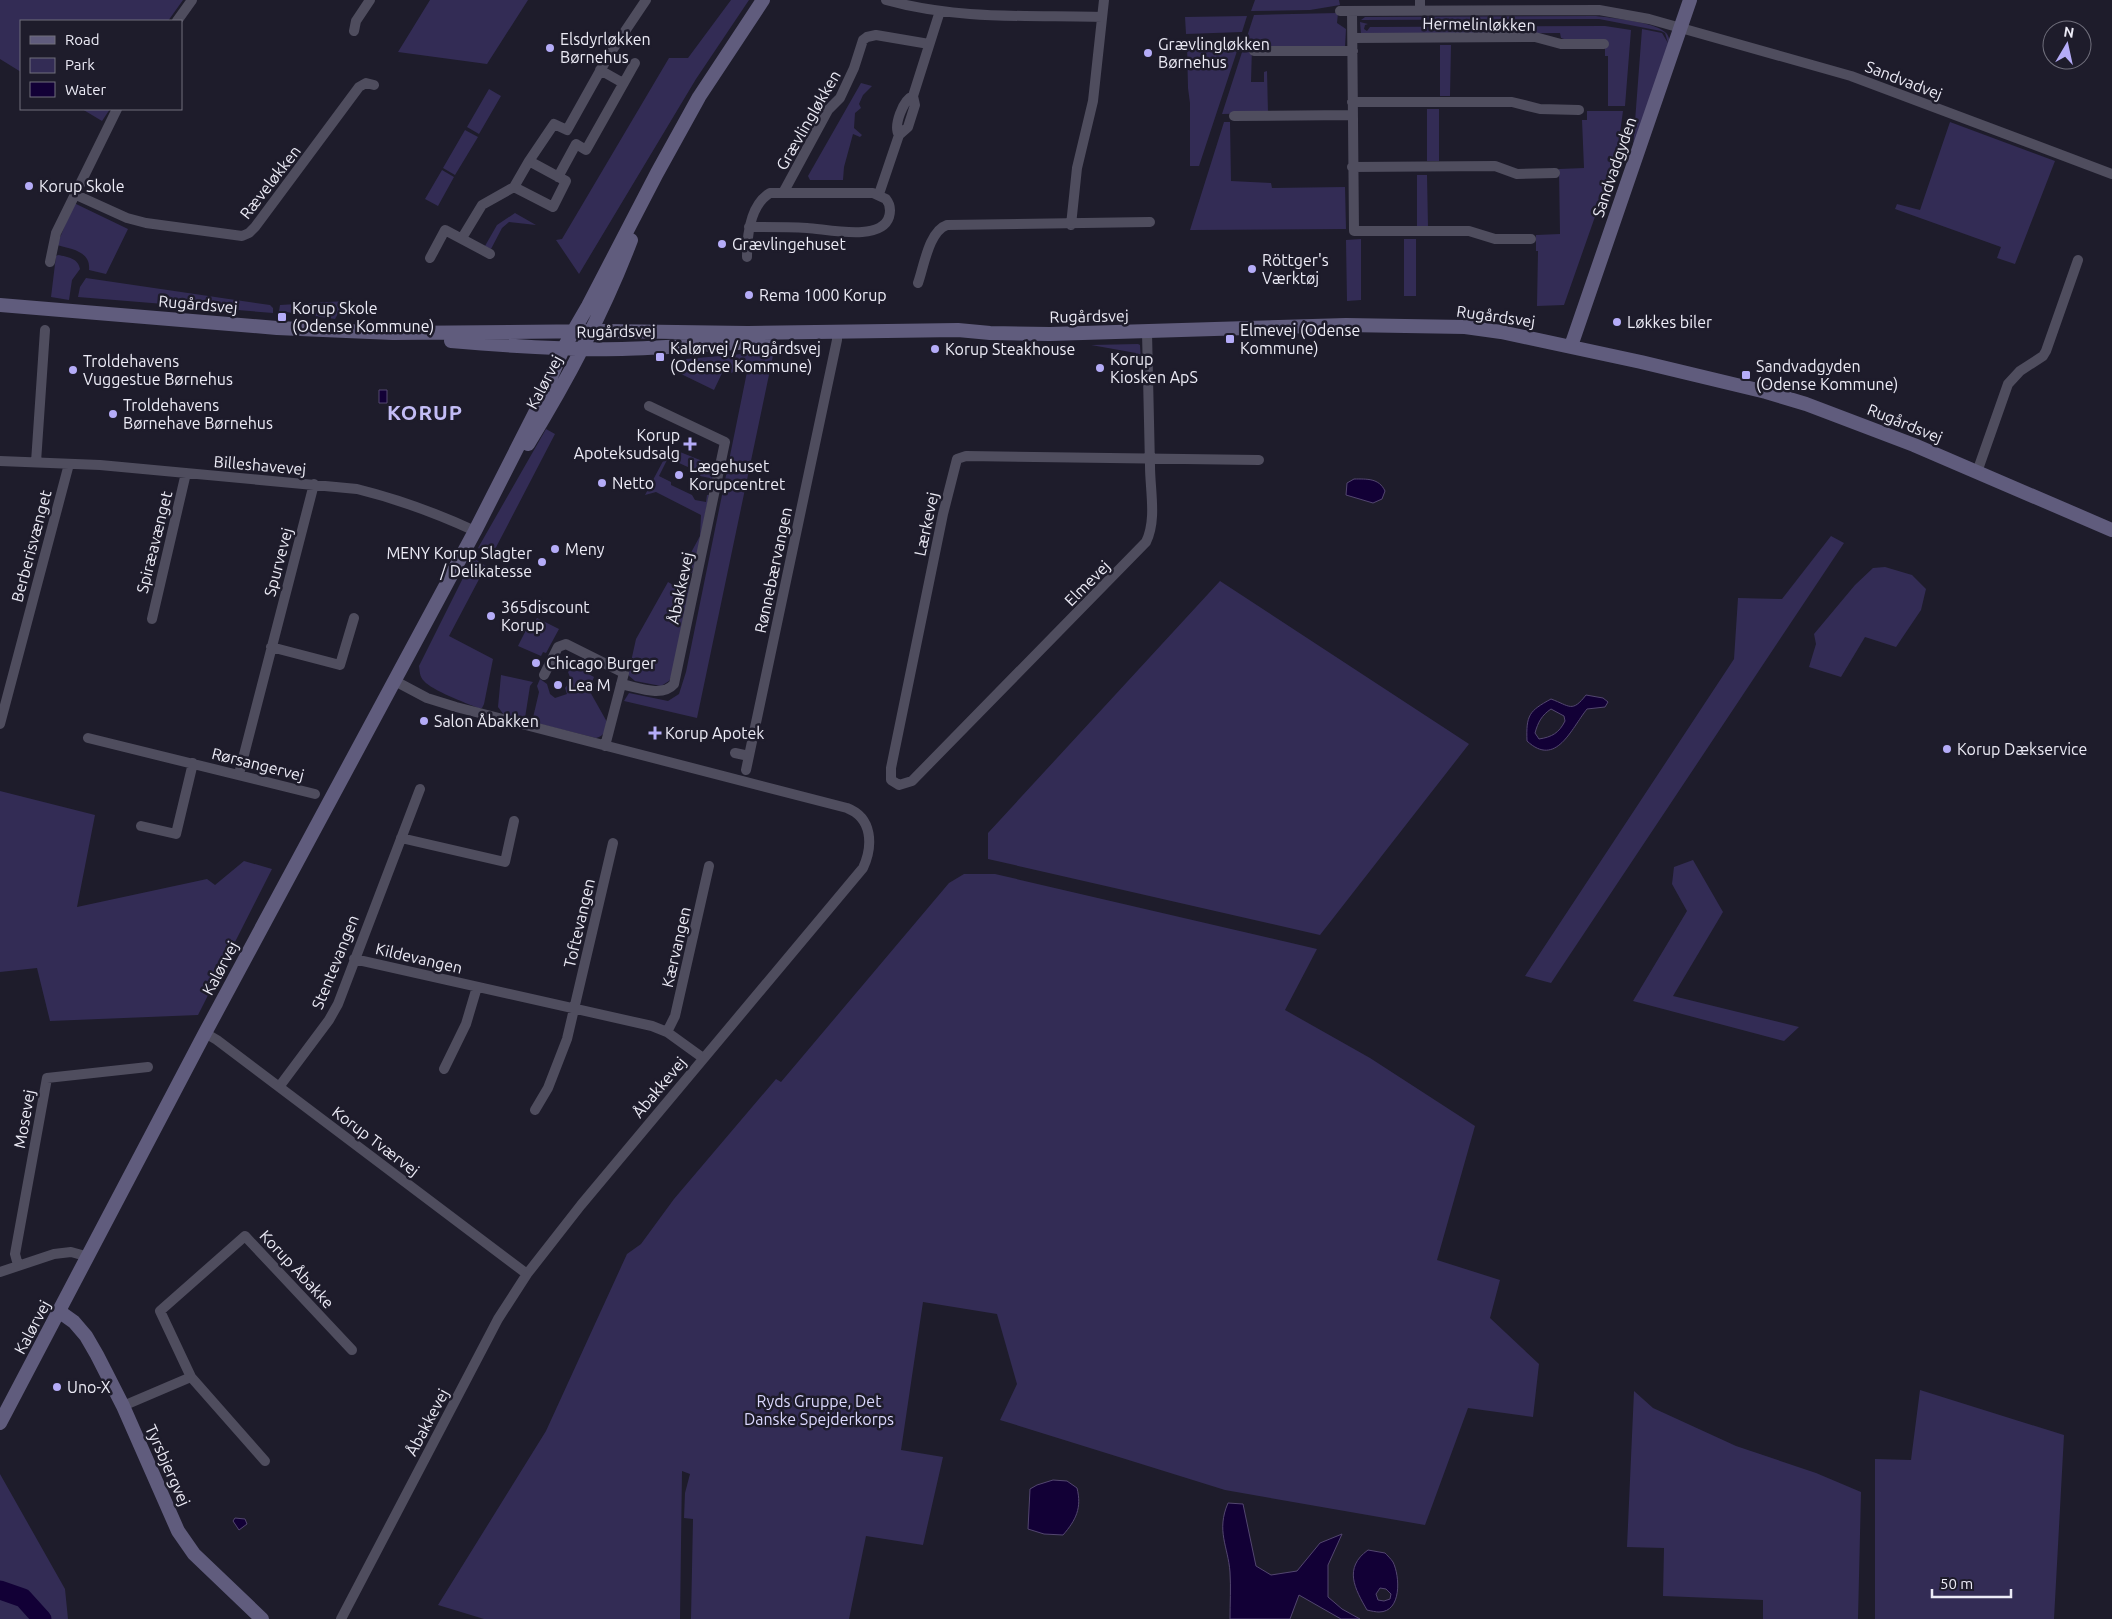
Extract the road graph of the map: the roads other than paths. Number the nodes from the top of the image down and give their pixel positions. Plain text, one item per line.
1 (192, 0) edge
2 (370, 0) edge
3 (646, 0) edge
4 (763, 0) edge
5 (886, 0) edge
6 (1104, 0) edge
7 (1690, 0) edge
8 (1420, 5) edge
9 (1599, 5) edge
10 (1352, 10) junction
11 (940, 11) junction
12 (1340, 11) dead end
13 (1102, 17) junction
14 (178, 20) edge
15 (1681, 28) junction
16 (354, 31) dead end
17 (1352, 38) junction
18 (929, 44) junction
19 (1604, 44) dead end
20 (1254, 51) dead end
21 (1353, 51) junction
22 (635, 63) dead end
23 (600, 70) junction
24 (623, 84) junction
25 (374, 85) dead end
26 (1352, 102) junction
27 (116, 110) edge
28 (1579, 110) dead end
29 (1234, 116) dead end
30 (1352, 116) junction
31 (529, 161) junction
32 (1352, 167) junction
33 (1555, 173) dead end
34 (2112, 174) edge
35 (558, 177) junction
36 (651, 185) junction
37 (514, 188) junction
38 (783, 193) junction
39 (74, 194) junction
40 (879, 194) junction
41 (1150, 222) dead end
42 (1071, 224) junction
43 (749, 227) junction
44 (462, 238) junction
45 (1532, 238) dead end
46 (490, 254) dead end
47 (747, 257) dead end
48 (430, 258) dead end
49 (2078, 260) dead end
50 (50, 262) dead end
51 (918, 283) dead end
52 (0, 305) edge
53 (604, 305) junction
54 (45, 330) dead end
55 (675, 332) junction
56 (1147, 332) junction
57 (393, 333) junction
58 (727, 333) junction
59 (836, 336) junction
60 (568, 340) junction
61 (586, 340) junction
62 (1571, 346) junction
63 (649, 406) dead end
64 (1150, 459) junction
65 (1259, 460) dead end
66 (0, 461) edge
67 (36, 462) junction
68 (69, 464) junction
69 (1977, 472) junction
70 (186, 473) junction
71 (314, 484) junction
72 (2112, 530) edge
73 (475, 531) junction
74 (152, 618) dead end
75 (354, 618) dead end
76 (270, 647) junction
77 (544, 674) dead end
78 (395, 681) junction
79 (621, 684) junction
80 (0, 724) edge
81 (88, 738) dead end
82 (606, 746) junction
83 (735, 753) dead end
84 (749, 756) junction
85 (193, 764) junction
86 (746, 770) dead end
87 (239, 774) junction
88 (895, 784) joint
89 (420, 789) dead end
90 (315, 794) dead end
91 (514, 821) dead end
92 (141, 826) dead end
93 (401, 838) junction
94 (613, 843) dead end
95 (710, 866) dead end
96 (354, 959) junction
97 (477, 987) junction
98 (574, 1009) junction
99 (667, 1032) junction
100 (205, 1033) junction
101 (703, 1058) junction
102 (148, 1067) dead end
103 (444, 1069) dead end
104 (279, 1087) junction
105 (535, 1110) dead end
106 (89, 1257) junction
107 (18, 1266) junction
108 (0, 1272) edge
109 (528, 1274) junction
110 (60, 1312) junction
111 (352, 1350) dead end
112 (190, 1377) junction
113 (123, 1406) junction
114 (0, 1423) edge
115 (265, 1461) dead end
116 (262, 1619) edge
117 (341, 1619) edge

1 - 14 street
2 - 16 street
3 - 23 street
4 - 36 main road, Kalørvej
5 - 11 street
6 - 13 street
7 - 15 main road, Sandvadgyden
8 - 9 street, Hermelinløkken
8 - 10 street, Hermelinløkken
9 - 15 street, Hermelinløkken
10 - 12 street, Hermelinløkken
10 - 17 street
11 - 13 street
11 - 18 street
13 - 42 street
15 - 34 street, Sandvadvej
15 - 62 main road, Sandvadgyden
17 - 19 street, Hermelinløkken
17 - 21 street
18 - 38 street, Grævlingløkken
18 - 40 street
20 - 21 street
21 - 26 street
22 - 24 street
23 - 24 street
23 - 31 street
24 - 35 street
25 - 39 street, Ræveløkken
26 - 28 street
26 - 30 street
27 - 39 street
29 - 30 street
30 - 32 street
31 - 35 street
31 - 37 street
32 - 33 street
32 - 45 street
35 - 37 street
36 - 53 main road, Kalørvej
36 - 60 main road, Kalørvej
37 - 44 street
38 - 40 street, Grævlingløkken
38 - 43 street, Grævlingløkken
39 - 50 street
40 - 43 street
41 - 42 street
42 - 51 street
43 - 47 street, Grævlingløkken
44 - 46 street
44 - 48 street
49 - 69 street
52 - 57 main road, Rugårdsvej
53 - 55 main road
53 - 61 main road, Kalørvej
54 - 67 street
55 - 58 main road, Rugårdsvej
55 - 61 main road, Rugårdsvej
56 - 59 main road, Rugårdsvej
56 - 62 main road, Rugårdsvej
56 - 64 street, Elmevej
57 - 60 main road, Rugårdsvej
57 - 60 main road, Rugårdsvej
58 - 59 main road, Rugårdsvej
58 - 61 main road
59 - 61 main road, Rugårdsvej
59 - 84 street, Rønnebærvangen
60 - 61 main road, Rugårdsvej
60 - 61 main road, Rugårdsvej
60 - 73 main road, Kalørvej
61 - 73 main road, Kalørvej
62 - 69 main road, Rugårdsvej
63 - 79 street, Åbakkevej
64 - 65 street
64 - 88 street, Elmevej
64 - 88 street, Lærkevej
66 - 67 street, Billeshavevej
67 - 68 street, Billeshavevej
68 - 70 street, Billeshavevej
68 - 80 street, Berberisvænget
69 - 72 main road, Rugårdsvej
70 - 71 street, Billeshavevej
70 - 74 street, Spiræavænget
71 - 73 street, Billeshavevej
71 - 76 street, Spurvevej
73 - 78 main road, Kalørvej
75 - 76 street
76 - 87 street, Spurvevej
77 - 79 street
78 - 82 street, Åbakkevej
78 - 100 main road, Kalørvej
79 - 82 street
81 - 85 street, Rørsangervej
82 - 101 street, Åbakkevej
83 - 84 street
84 - 86 street, Rønnebærvangen
85 - 87 street, Rørsangervej
85 - 92 street, Rørsangervej
87 - 90 street, Rørsangervej
89 - 93 street, Stentevangen
91 - 93 street
93 - 96 street, Stentevangen
94 - 98 street, Toftevangen
95 - 99 street, Kærvangen
96 - 97 street, Kildevangen
96 - 104 street, Stentevangen
97 - 98 street, Kildevangen
97 - 103 street, Kildevangen
98 - 99 street, Kildevangen
98 - 105 street
99 - 101 street, Kildevangen
100 - 104 street, Korup Tværvej
100 - 106 main road, Kalørvej
101 - 109 street, Åbakkevej
102 - 107 street, Mosevej
104 - 109 street, Korup Tværvej
106 - 107 street
106 - 110 main road, Kalørvej
107 - 108 street
109 - 117 street, Åbakkevej
110 - 113 main road, Tyrsbjergvej
110 - 114 main road, Kalørvej
111 - 112 street, Korup Åbakke
112 - 113 street
112 - 115 street, Korup Åbakke
113 - 116 main road, Tyrsbjergvej

